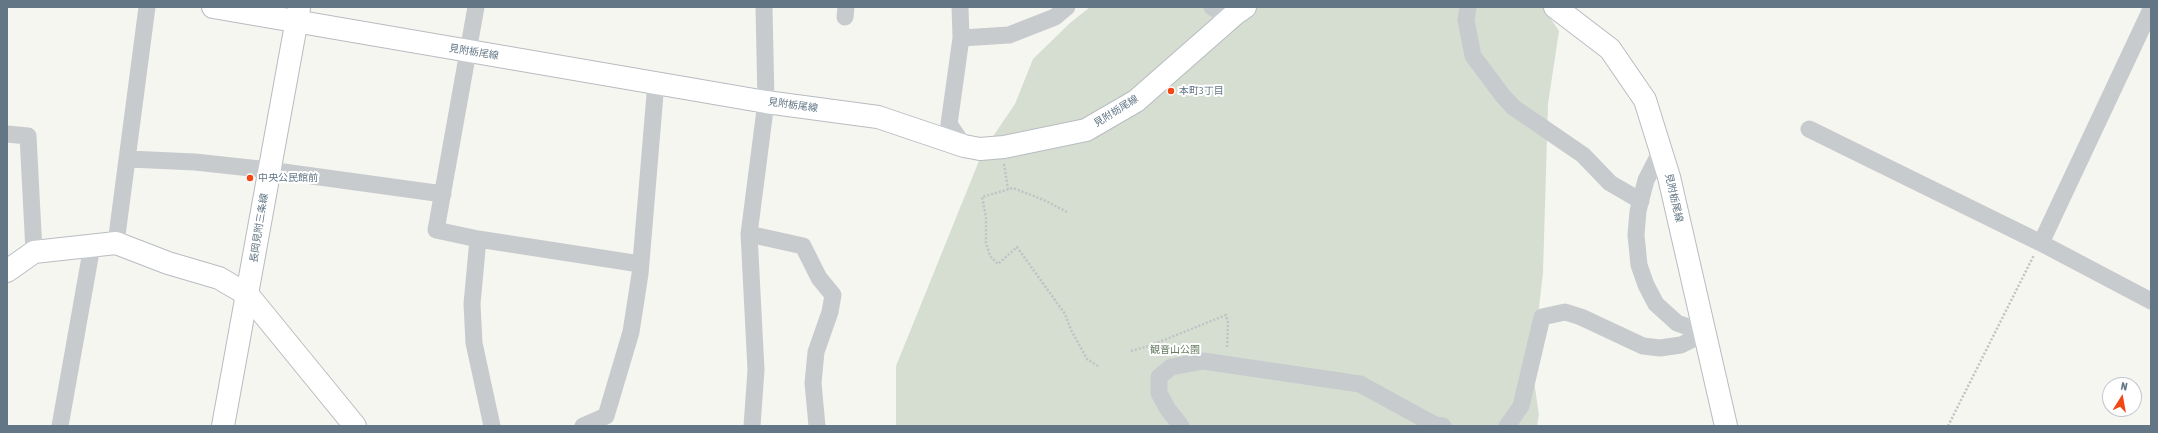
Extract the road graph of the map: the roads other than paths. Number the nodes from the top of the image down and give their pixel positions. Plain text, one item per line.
1 (147, 7) edge
2 (213, 7) edge
3 (476, 7) edge
4 (764, 7) edge
5 (960, 7) edge
6 (1067, 7) edge
7 (1212, 7) edge
8 (1468, 7) edge
9 (1562, 9) edge
10 (2151, 10) edge
11 (1237, 12) edge
12 (298, 14) edge
13 (961, 38) junction
14 (469, 52) junction
15 (656, 82) junction
16 (766, 102) junction
17 (1809, 129) dead end
18 (7, 134) edge
19 (964, 146) junction
20 (1661, 151) junction
21 (129, 159) junction
22 (269, 170) junction
23 (444, 194) junction
24 (1641, 201) junction
25 (749, 234) junction
26 (478, 239) junction
27 (2041, 242) junction
28 (116, 243) junction
29 (92, 246) junction
30 (34, 252) junction
31 (640, 264) junction
32 (7, 272) edge
33 (248, 295) junction
34 (2151, 301) edge
35 (1705, 333) junction
36 (60, 426) edge
37 (223, 426) edge
38 (355, 426) edge
39 (492, 426) edge
40 (583, 426) edge
41 (752, 426) edge
42 (817, 426) edge
43 (1181, 426) edge
44 (1443, 426) edge
45 (1507, 426) edge
46 (1726, 426) edge

1 - 21 street
2 - 12 main road, 見附栃尾線
3 - 14 street
4 - 16 street
5 - 13 street
6 - 13 street
7 - 11 street
8 - 24 street
9 - 20 main road, 見附栃尾線
10 - 27 street
11 - 19 main road, 見附栃尾線
12 - 14 main road, 見附栃尾線
12 - 22 main road, 長岡見附三条線
13 - 19 street
14 - 15 main road, 見附栃尾線
14 - 23 street
15 - 16 main road, 見附栃尾線
15 - 31 street
16 - 19 main road, 見附栃尾線
16 - 25 street
17 - 27 street
18 - 30 street
20 - 24 street
20 - 35 main road, 見附栃尾線
21 - 22 street
21 - 28 street
22 - 23 street
22 - 33 main road, 長岡見附三条線
23 - 26 street
24 - 35 street
25 - 41 street
25 - 42 street
26 - 31 street
26 - 39 street
27 - 34 street
28 - 29 main road
28 - 33 main road
29 - 30 main road
29 - 36 street
30 - 32 main road
31 - 40 street
33 - 37 main road, 長岡見附三条線
33 - 38 main road
35 - 45 street
35 - 46 main road, 見附栃尾線
43 - 44 street

